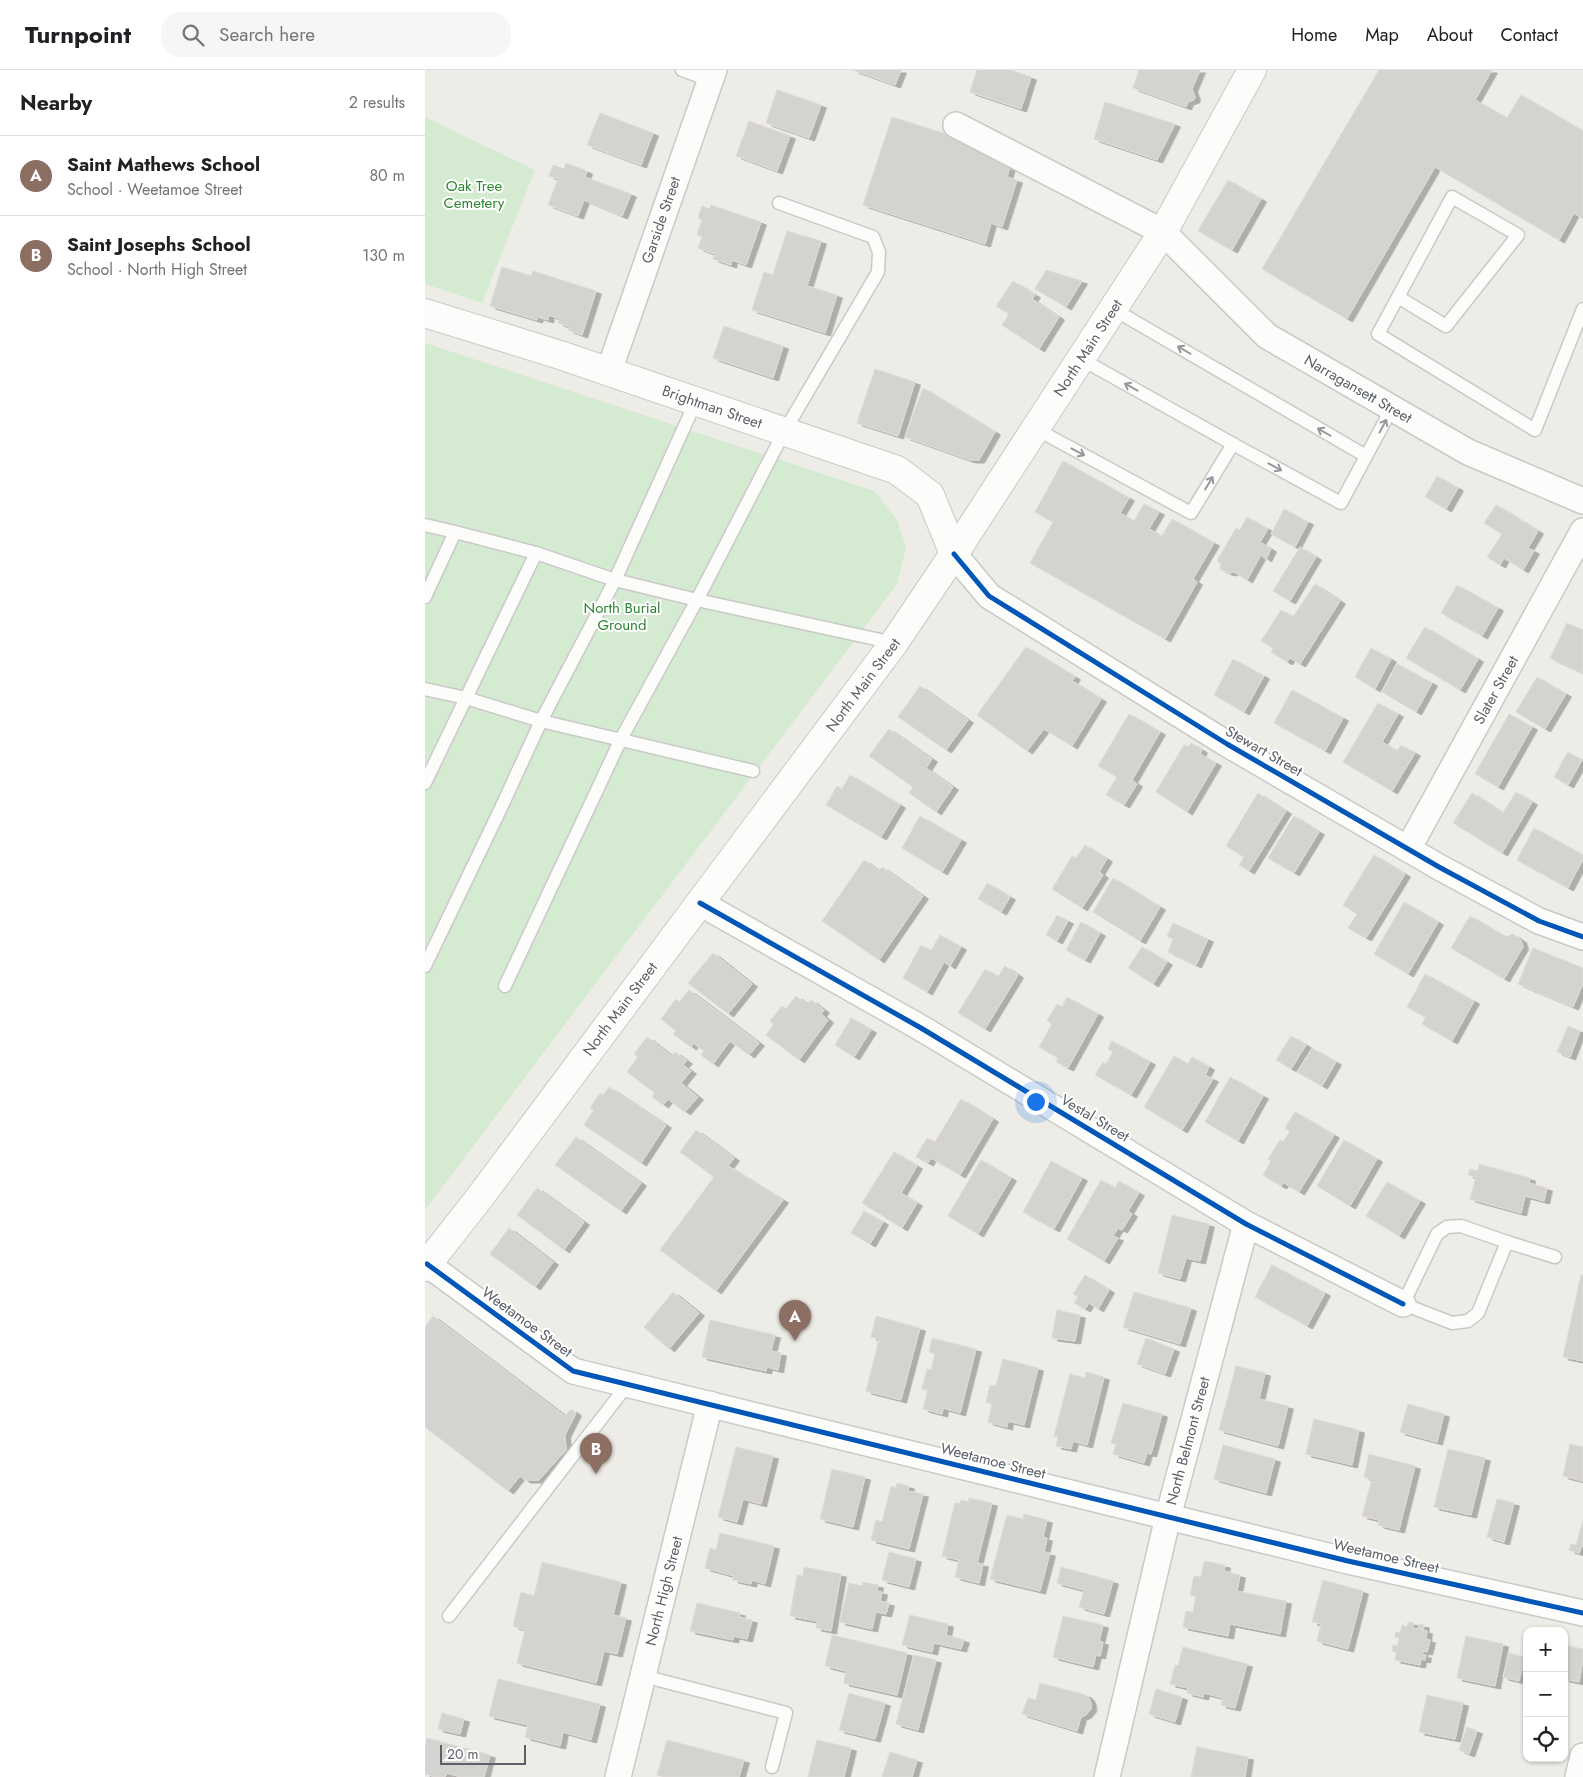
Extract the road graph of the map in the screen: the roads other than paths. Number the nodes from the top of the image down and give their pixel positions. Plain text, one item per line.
1 (682, 70) edge
2 (1248, 71) edge
3 (712, 75) edge
4 (956, 125) dead end
5 (779, 203) dead end
6 (1163, 232) junction
7 (1398, 297) junction
8 (1113, 309) junction
9 (1583, 310) edge
10 (425, 313) edge
11 (1081, 359) junction
12 (609, 371) junction
13 (696, 401) junction
14 (1392, 408) junction
15 (1035, 429) junction
16 (784, 432) junction
17 (1233, 444) junction
18 (1366, 456) junction
19 (1583, 501) edge
20 (425, 525) edge
21 (1583, 531) edge
22 (455, 532) junction
23 (536, 553) junction
24 (954, 554) junction
25 (615, 580) junction
26 (425, 597) edge
27 (697, 600) junction
28 (894, 643) junction
29 (425, 689) edge
30 (466, 698) junction
31 (541, 721) junction
32 (621, 739) junction
33 (753, 771) dead end
34 (425, 783) edge
35 (1409, 849) junction
36 (699, 903) junction
37 (1583, 937) edge
38 (425, 966) edge
39 (505, 986) dead end
40 (1246, 1224) junction
41 (1507, 1242) junction
42 (1555, 1257) dead end
43 (426, 1266) edge
44 (1403, 1304) junction
45 (628, 1384) junction
46 (710, 1404) junction
47 (1168, 1517) junction
48 (1583, 1614) edge
49 (449, 1616) dead end
50 (643, 1676) junction
51 (1583, 1756) edge
52 (772, 1767) dead end
53 (618, 1777) edge
54 (1107, 1777) edge
55 (1578, 1777) edge

1 - 3 lane
2 - 6 main road, North Main Street
3 - 12 street, Garside Street
4 - 6 street, Narragansett Street
5 - 16 lane
6 - 8 main road, North Main Street
6 - 14 street, Narragansett Street
7 - 7 lane
7 - 9 lane
8 - 11 main road, North Main Street
18 -> 8 lane
10 - 12 main road, Brightman Street
11 - 15 main road, North Main Street
17 -> 11 lane
12 - 13 main road, Brightman Street
13 - 16 main road, Brightman Street
13 - 25 lane
18 -> 14 lane
14 - 19 street, Narragansett Street
15 -> 17 lane
15 - 24 main road, North Main Street
16 - 24 main road, Brightman Street
16 - 27 lane
17 -> 18 lane
20 - 22 lane
21 - 35 street, Slater Street
22 - 23 lane
22 - 26 lane
23 - 25 lane
23 - 30 lane
24 - 28 main road, North Main Street
24 - 35 street, Stewart Street
25 - 27 lane
25 - 31 lane
27 - 28 lane
27 - 32 lane
28 - 36 main road, North Main Street
29 - 30 lane
30 - 31 lane
30 - 34 lane
31 - 32 lane
31 - 38 lane
32 - 33 lane
32 - 39 lane
35 - 37 street, Stewart Street
36 - 40 street, Vestal Street
36 - 43 main road, North Main Street
40 - 44 street, Vestal Street
40 - 47 street, North Belmont Street
41 - 42 lane
41 - 44 lane
41 - 44 lane
43 - 45 street, Weetamoe Street
45 - 46 street, Weetamoe Street
45 - 49 lane
46 - 47 street, Weetamoe Street
46 - 50 street, North High Street
47 - 48 street, Weetamoe Street
47 - 54 street, North Belmont Street
50 - 52 lane
50 - 53 street, North High Street
51 - 55 street

